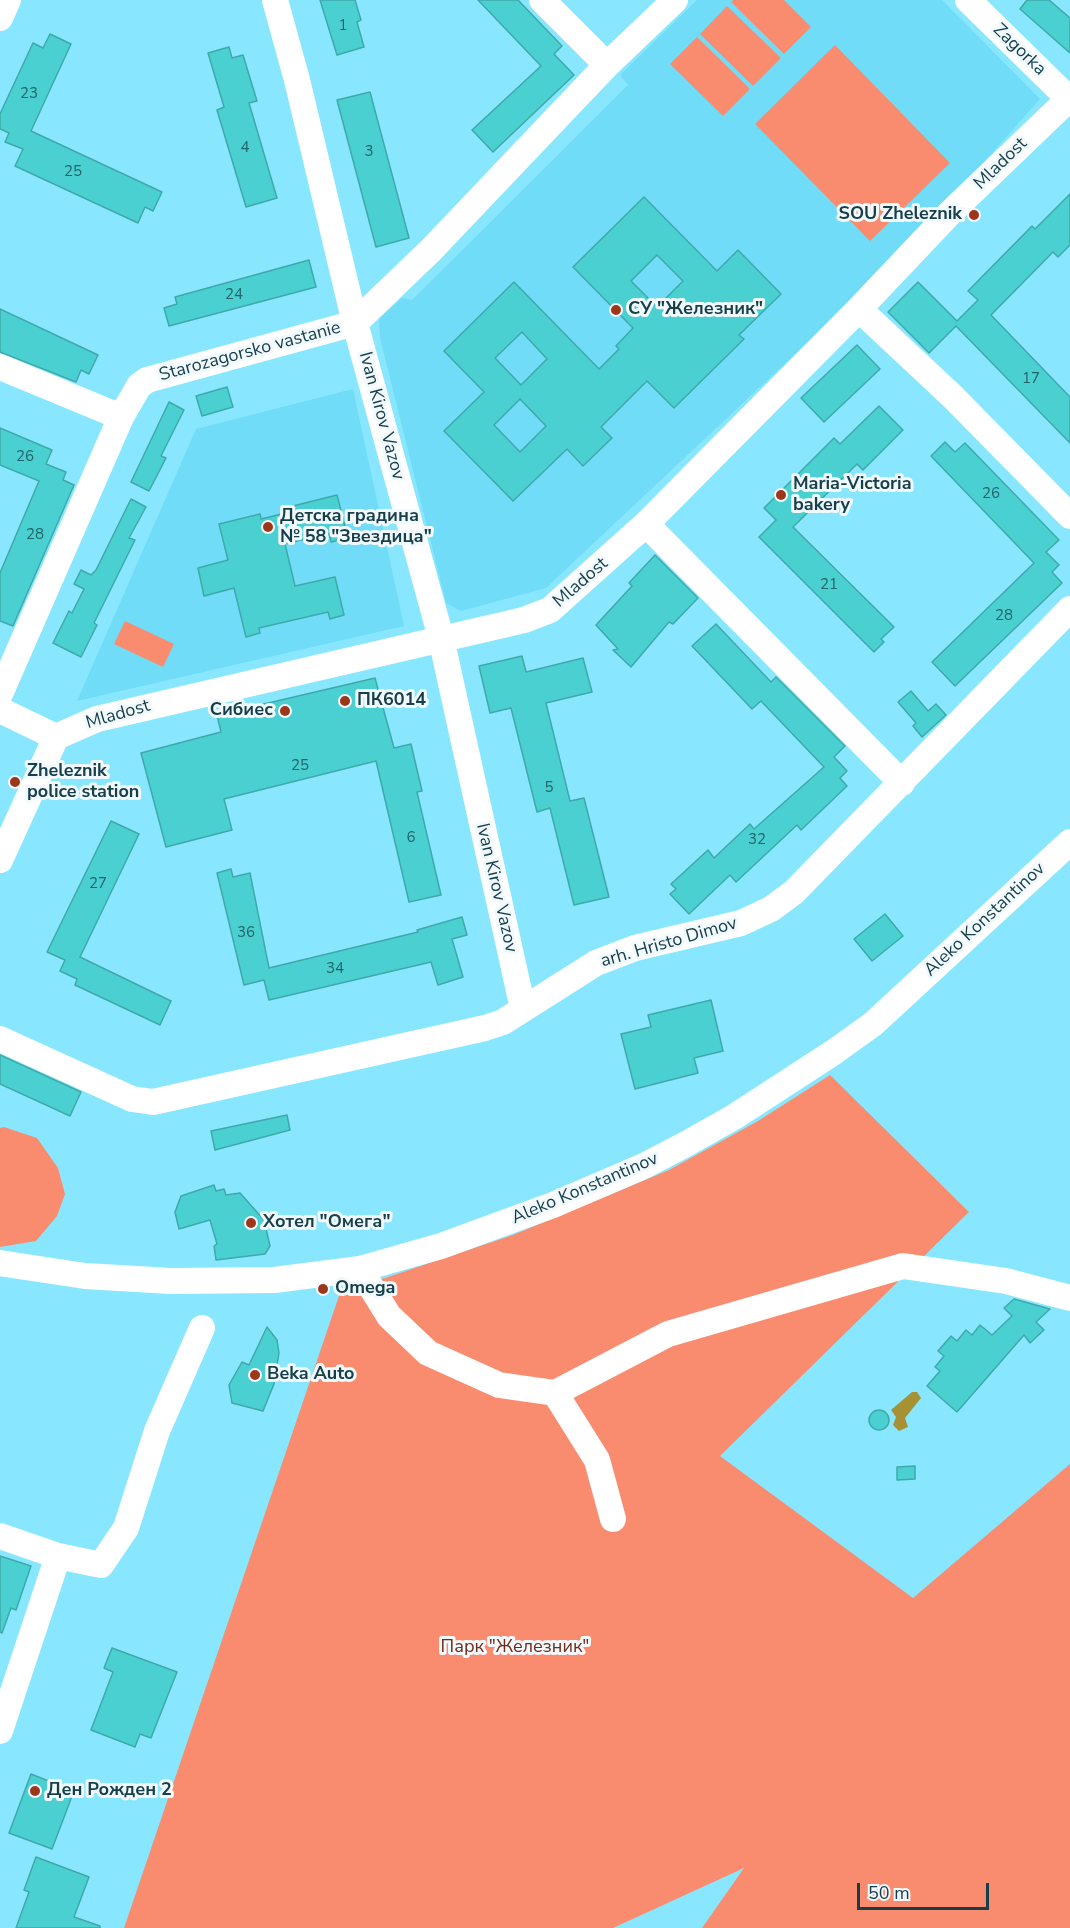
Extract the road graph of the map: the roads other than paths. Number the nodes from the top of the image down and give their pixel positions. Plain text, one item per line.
1 (8, 0) edge
2 (275, 0) edge
3 (542, 0) edge
4 (675, 0) edge
5 (968, 0) edge
6 (0, 18) edge
7 (607, 65) junction
8 (1070, 99) edge
9 (859, 309) junction
10 (355, 323) junction
11 (0, 367) edge
12 (121, 417) junction
13 (1070, 516) edge
14 (646, 524) junction
15 (1070, 609) edge
16 (441, 638) junction
17 (0, 694) edge
18 (0, 710) edge
19 (56, 736) junction
20 (902, 783) junction
21 (1070, 842) edge
22 (0, 860) edge
23 (523, 1009) junction
24 (0, 1039) edge
25 (0, 1263) edge
26 (360, 1269) junction
27 (1070, 1298) edge
28 (202, 1328) dead end
29 (555, 1393) junction
30 (613, 1519) dead end
31 (0, 1536) edge
32 (58, 1556) junction
33 (0, 1731) edge

1 - 6 street
2 - 10 street, Ivan Kirov Vazov
3 - 7 street
4 - 7 street, Starozagorsko vastanie
5 - 8 street, Zagorka
7 - 10 street, Starozagorsko vastanie
8 - 9 street, Mladost
9 - 13 street
9 - 14 street, Mladost
10 - 12 street, Starozagorsko vastanie
10 - 16 street, Ivan Kirov Vazov
11 - 12 street
12 - 17 street, Starozagorsko vastanie
14 - 16 street, Mladost
14 - 20 street
15 - 20 street, arh. Hristo Dimov
16 - 19 street, Mladost
16 - 23 street, Ivan Kirov Vazov
18 - 19 street
19 - 22 street
20 - 23 street, arh. Hristo Dimov
21 - 26 street, Aleko Konstantinov
23 - 24 street, arh. Hristo Dimov
25 - 26 street, Aleko Konstantinov
26 - 29 street
27 - 29 street
28 - 32 street
29 - 30 street
31 - 32 street
32 - 33 street

